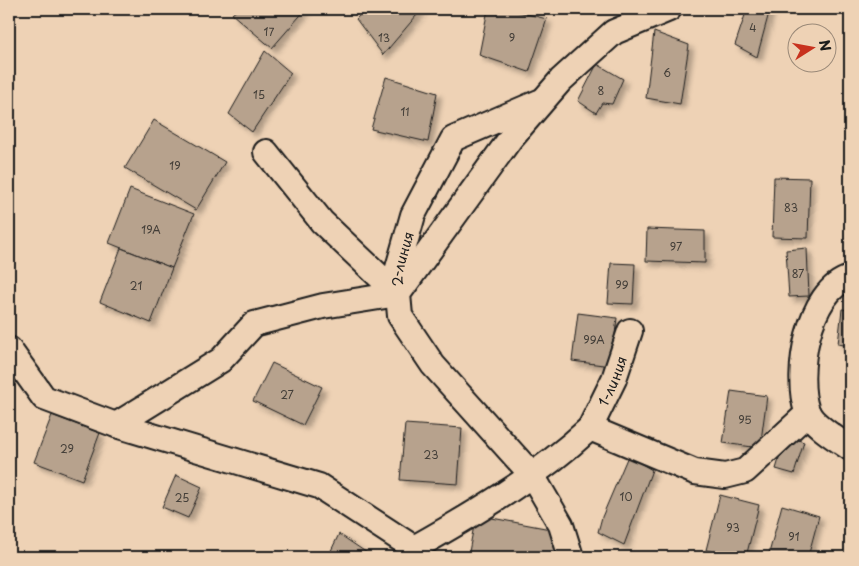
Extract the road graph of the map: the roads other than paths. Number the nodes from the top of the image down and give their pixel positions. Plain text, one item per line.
1 (669, 9) edge
2 (633, 16) edge
3 (544, 100) junction
4 (266, 152) dead end
5 (850, 278) edge
6 (398, 294) junction
7 (630, 330) dead end
8 (9, 350) edge
9 (808, 413) junction
10 (116, 425) junction
11 (590, 428) junction
12 (850, 448) edge
13 (532, 475) junction
14 (413, 553) edge
15 (571, 557) edge

1 - 2 street
2 - 3 street
3 - 6 street
3 - 6 street, 2-линия
4 - 6 street, 2-линия
5 - 9 street
6 - 10 street
6 - 13 street
7 - 11 street, 1-линия
8 - 10 street
9 - 11 street
9 - 12 street
10 - 14 street
11 - 13 street
13 - 14 street
13 - 15 street

